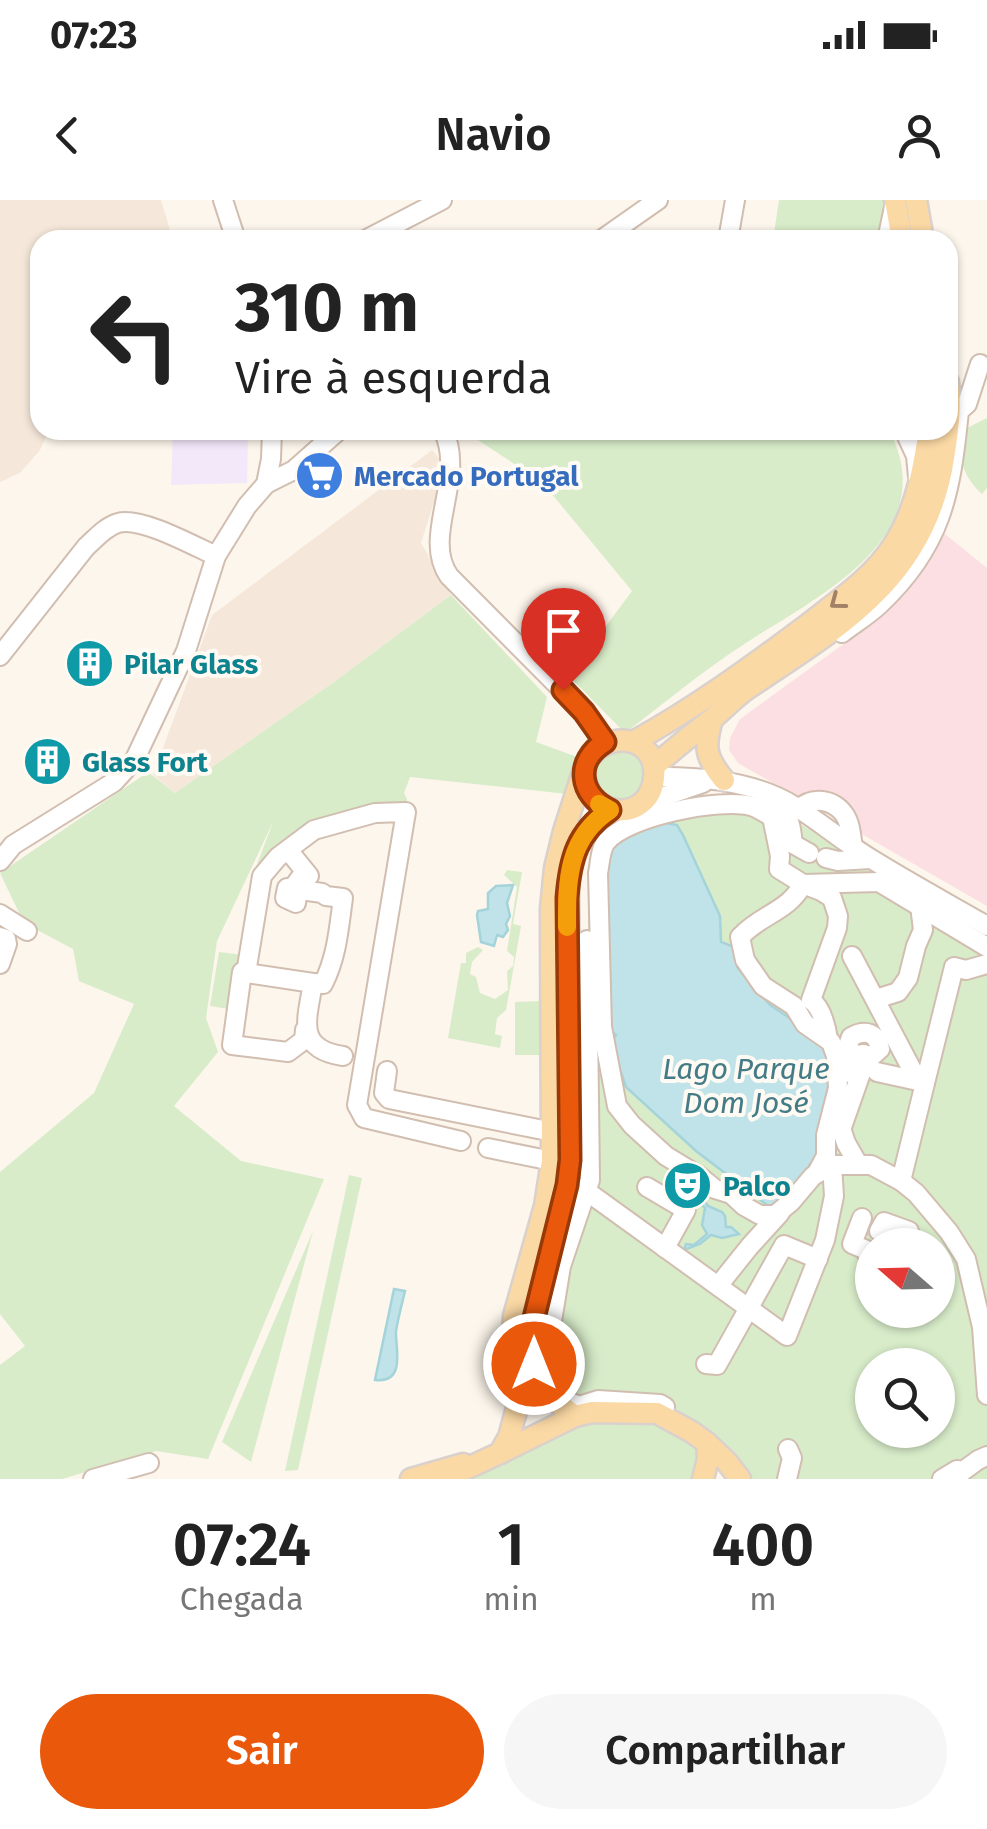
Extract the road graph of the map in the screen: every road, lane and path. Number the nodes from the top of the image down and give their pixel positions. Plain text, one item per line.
1 (223, 200) edge
2 (442, 200) edge
3 (658, 200) edge
4 (735, 200) edge
5 (902, 200) edge
6 (233, 230) edge
7 (384, 230) edge
8 (615, 230) edge
9 (730, 230) edge
10 (891, 230) edge
11 (902, 230) edge
12 (918, 230) edge
13 (980, 364) dead end
14 (958, 429) edge
15 (272, 440) edge
16 (328, 440) edge
17 (446, 440) edge
18 (909, 440) edge
19 (927, 440) edge
20 (947, 440) edge
21 (957, 440) edge
22 (266, 484) junction
23 (917, 496) junction
24 (216, 556) junction
25 (842, 633) dead end
26 (0, 656) edge
27 (767, 667) junction
28 (712, 719) junction
29 (605, 742) junction
30 (633, 742) junction
31 (584, 772) junction
32 (654, 772) junction
33 (719, 780) junction
34 (639, 804) junction
35 (797, 807) junction
36 (610, 810) junction
37 (288, 850) junction
38 (815, 853) junction
39 (870, 859) junction
40 (0, 860) edge
41 (803, 884) junction
42 (259, 891) junction
43 (292, 892) junction
44 (920, 906) junction
45 (0, 914) edge
46 (987, 926) edge
47 (27, 931) dead end
48 (0, 937) edge
49 (987, 947) edge
50 (852, 956) dead end
51 (0, 964) edge
52 (987, 964) edge
53 (966, 970) junction
54 (246, 973) junction
55 (987, 976) edge
56 (314, 983) junction
57 (877, 1001) junction
58 (803, 1003) junction
59 (305, 1030) junction
60 (864, 1031) junction
61 (343, 1056) dead end
62 (839, 1066) junction
63 (870, 1066) junction
64 (387, 1071) dead end
65 (922, 1082) junction
66 (838, 1118) junction
67 (553, 1132) junction
68 (461, 1141) dead end
69 (488, 1148) dead end
70 (552, 1161) junction
71 (858, 1164) junction
72 (824, 1170) junction
73 (901, 1180) junction
74 (647, 1187) dead end
75 (576, 1188) junction
76 (834, 1196) junction
77 (791, 1202) junction
78 (869, 1225) junction
79 (866, 1228) edge
80 (903, 1228) edge
81 (750, 1246) junction
82 (664, 1248) junction
83 (781, 1251) junction
84 (820, 1253) junction
85 (718, 1286) junction
86 (750, 1309) junction
87 (706, 1364) dead end
88 (549, 1393) junction
89 (520, 1394) junction
90 (987, 1395) edge
91 (575, 1416) junction
92 (707, 1443) junction
93 (788, 1449) dead end
94 (500, 1452) junction
95 (987, 1456) edge
96 (149, 1463) dead end
97 (93, 1479) edge
98 (411, 1479) edge
99 (450, 1479) edge
100 (703, 1479) edge
101 (740, 1479) edge
102 (751, 1479) edge
103 (787, 1479) edge
104 (942, 1479) edge

1 - 6 street
2 - 7 street
3 - 8 street
4 - 9 street
5 - 10 street
5 - 11 main road
5 - 12 main road
13 - 14 street
15 - 22 street
16 - 22 street
17 - 29 street
18 - 23 street
19 - 23 main road
20 - 27 main road
21 - 25 street
22 - 24 street
23 -> 27 main road
24 - 26 street
24 - 40 street
27 - 28 main road
27 - 30 main road
28 - 32 main road
28 - 33 main road
29 - 30 main road
29 - 31 main road
30 - 32 main road
31 - 36 main road
31 - 67 main road
32 - 33 street
32 - 34 main road
33 - 34 street
33 - 35 street
34 - 36 main road
35 - 38 street
35 - 39 street
36 - 75 main road
37 - 42 street
37 - 43 street
37 - 68 street
38 - 39 street
38 - 75 street
39 - 46 street
41 - 44 street
41 - 58 street
41 - 58 street
41 - 77 street
42 - 43 street
42 - 54 street
43 - 56 street
44 - 49 street
44 - 57 street
45 - 47 street
48 - 51 street
50 - 57 street
52 - 53 street
53 - 55 street
53 - 65 street
54 - 56 street
54 - 59 street
56 - 59 street
57 - 60 street
57 - 65 street
58 - 62 street
59 - 61 street
60 - 62 street
60 - 63 street
62 - 63 street
62 - 66 street
63 - 65 street
63 - 66 street
64 - 67 street
65 - 73 street
66 - 71 street
66 - 72 street
67 - 70 main road
69 - 70 street
70 - 89 main road
71 - 72 street
71 - 73 street
72 - 76 street
72 - 77 street
73 - 90 street
74 - 82 street
75 - 82 street
75 - 88 main road
75 - 102 street
76 - 78 street
76 - 84 street
77 - 81 street
77 - 83 street
78 - 79 street
78 - 80 street
78 - 84 street
81 - 83 street
81 - 85 street
82 - 85 street
83 - 84 street
83 - 86 street
84 - 86 street
85 - 86 street
86 - 87 street
88 - 89 main road
88 - 91 main road
89 - 94 main road
91 - 92 main road
91 - 94 main road
92 - 100 main road
92 - 101 main road
93 - 103 street
94 - 98 main road
94 - 99 main road
95 - 104 street
96 - 97 street

